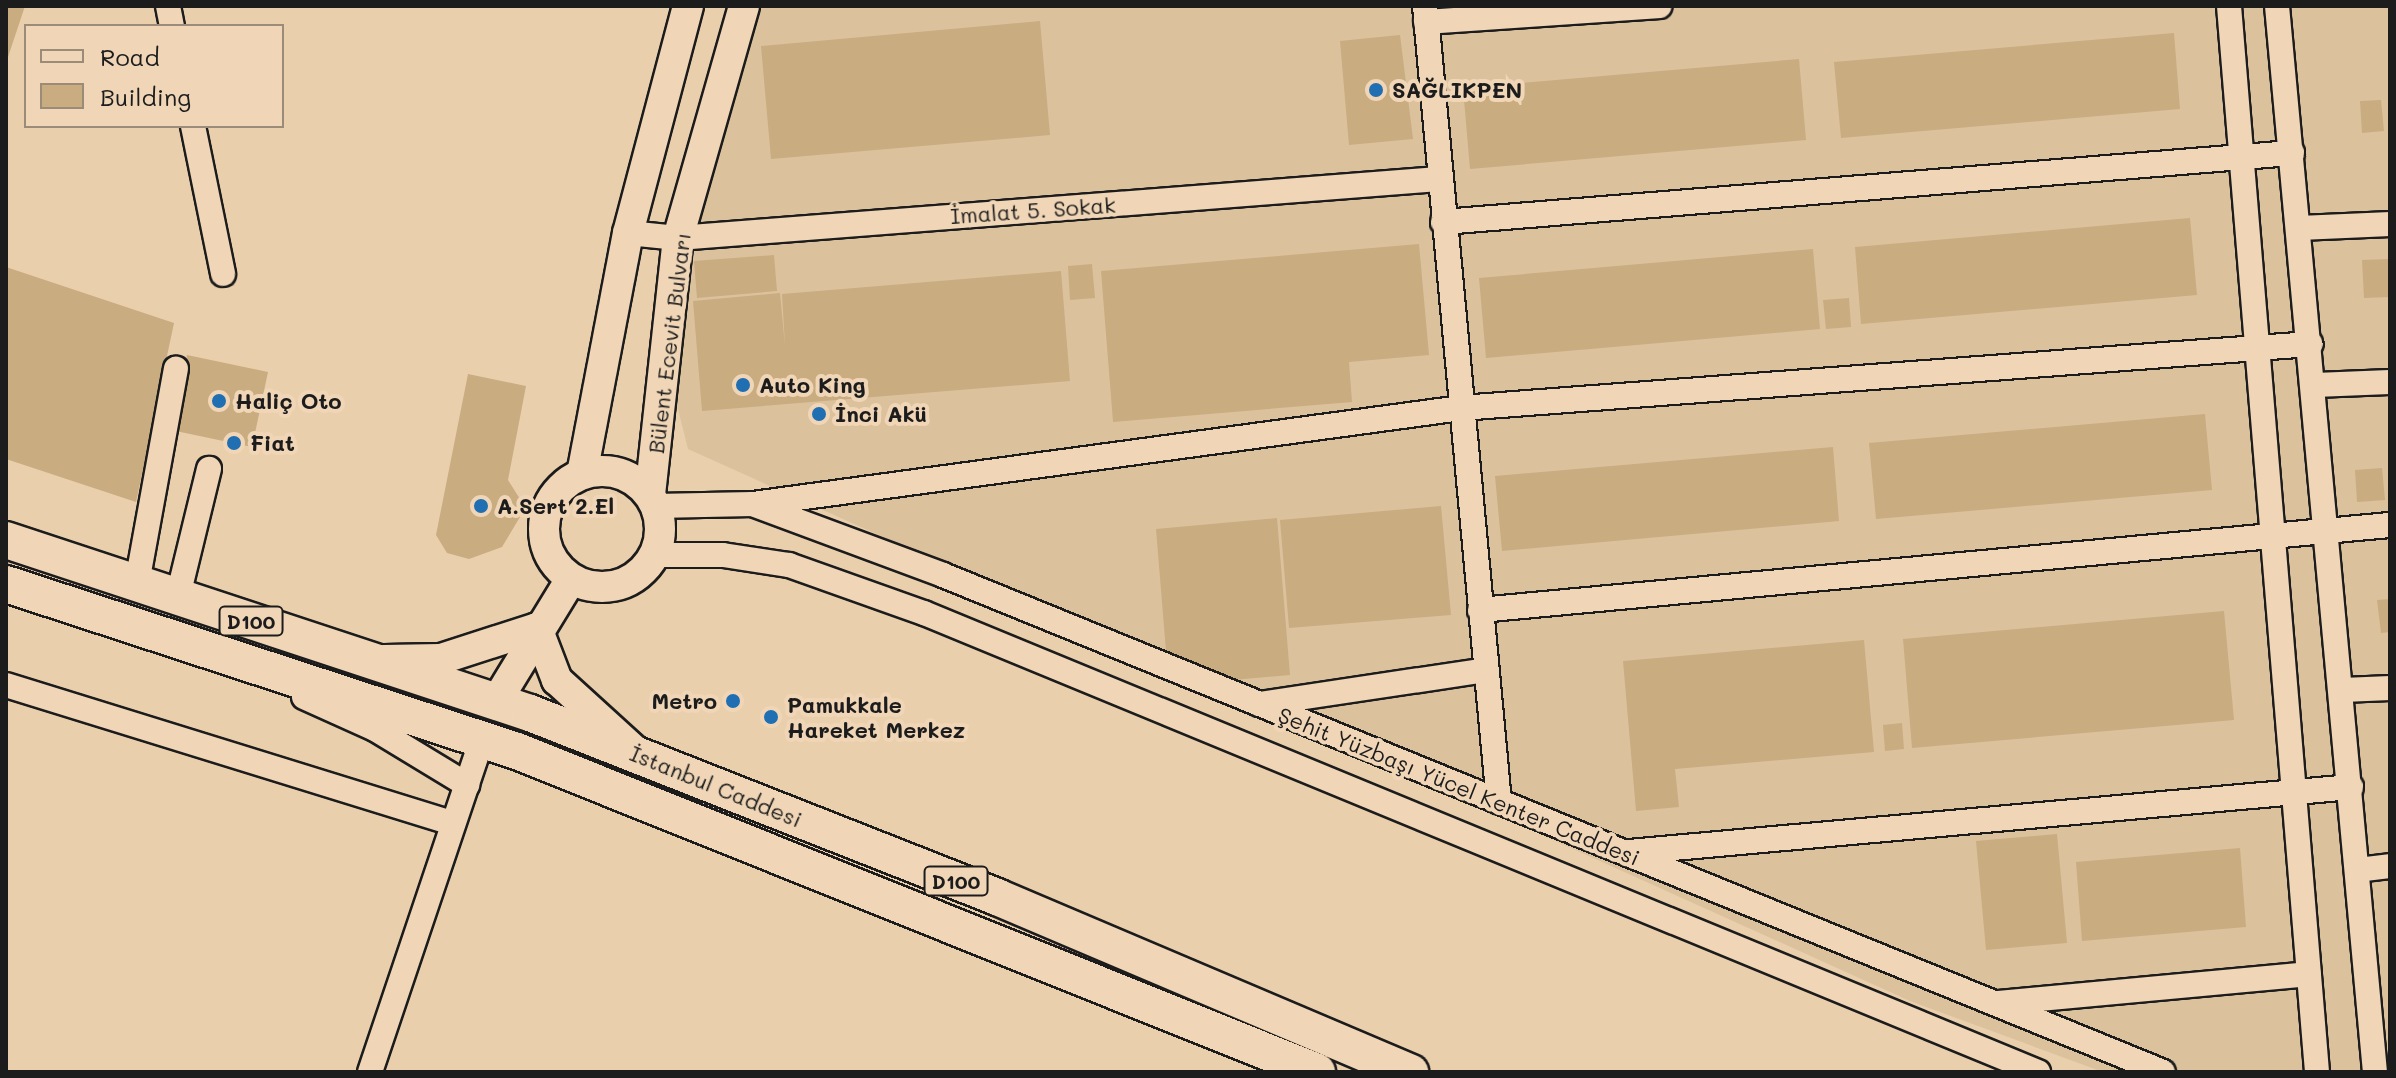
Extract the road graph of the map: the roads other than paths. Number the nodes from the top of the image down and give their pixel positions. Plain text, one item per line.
1 (688, 6) edge
2 (744, 6) edge
3 (1659, 6) edge
4 (2229, 6) edge
5 (2277, 6) edge
6 (1426, 14) edge
7 (193, 128) edge
8 (2292, 153) junction
9 (2241, 157) junction
10 (1439, 179) junction
11 (1443, 222) junction
12 (2390, 224) edge
13 (2300, 228) junction
14 (628, 233) junction
15 (678, 238) junction
16 (223, 274) dead end
17 (2311, 344) junction
18 (2255, 345) junction
19 (176, 369) dead end
20 (2390, 382) edge
21 (2315, 385) junction
22 (1461, 408) junction
23 (209, 469) dead end
24 (582, 474) junction
25 (652, 501) junction
26 (753, 504) junction
27 (2390, 525) edge
28 (2330, 530) junction
29 (2272, 536) junction
30 (6, 540) edge
31 (654, 555) junction
32 (571, 579) junction
33 (137, 583) junction
34 (6, 584) edge
35 (178, 596) junction
36 (1480, 610) junction
37 (537, 628) junction
38 (163, 634) junction
39 (370, 660) junction
40 (1486, 670) junction
41 (6, 685) edge
42 (2390, 688) edge
43 (2343, 690) junction
44 (496, 702) junction
45 (1258, 704) junction
46 (482, 739) junction
47 (641, 757) junction
48 (467, 785) junction
49 (2351, 787) junction
50 (2295, 793) junction
51 (1499, 802) junction
52 (453, 823) junction
53 (1623, 853) junction
54 (2390, 866) edge
55 (2358, 870) junction
56 (2309, 974) junction
57 (1994, 1003) junction
58 (370, 1072) edge
59 (1317, 1072) edge
60 (1410, 1072) edge
61 (2038, 1072) edge
62 (2163, 1072) edge
63 (2317, 1072) edge
64 (2375, 1072) edge

1 - 14 main road
2 - 15 main road, Bülent Ecevit Bulvarı
3 - 6 street
4 - 9 street
5 - 8 street
6 - 10 street
7 - 16 street
8 - 9 street
8 - 13 street
9 - 11 street
9 - 18 street
10 - 11 street
10 - 15 street, İmalat 5. Sokak
11 - 22 street
12 - 13 street
13 - 17 street
14 - 15 street, İmalat 5. Sokak
14 - 24 main road
15 - 25 main road, Bülent Ecevit Bulvarı
17 - 18 street
17 - 21 street
18 - 22 street
18 - 29 street
19 - 33 street
20 - 21 street
21 - 28 street
22 - 26 street
22 - 36 street
23 - 35 street
24 - 25 main road
24 - 32 main road
25 - 26 street
25 - 31 main road
26 - 45 street, Şehit Yüzbaşı Yücel Kenter Caddesi
27 - 28 street
28 - 29 street
28 - 43 street
29 - 36 street
29 - 50 street
30 - 33 highway, İstanbul Caddesi / D100
31 - 32 main road
31 - 61 street, Şehit Yüzbaşı Yücel Kenter Caddesi
32 - 37 main road
33 - 35 highway, İstanbul Caddesi / D100
34 - 38 highway, İstanbul Caddesi / D100
35 - 39 highway, İstanbul Caddesi / D100
36 - 40 street
37 - 39 main road
37 - 44 main road
37 - 47 main road
38 - 46 highway, İstanbul Caddesi / D100
38 - 48 street
39 - 44 highway, İstanbul Caddesi / D100
40 - 45 street
40 - 51 street
41 - 52 street
42 - 43 street
43 - 49 street
44 - 46 highway
44 - 47 highway, İstanbul Caddesi / D100
45 - 51 street, Şehit Yüzbaşı Yücel Kenter Caddesi
46 - 48 street
46 - 59 highway, İstanbul Caddesi
47 - 60 highway, İstanbul Caddesi / D100
48 - 52 street
49 - 50 street
49 - 55 street
50 - 53 street
50 - 56 street
51 - 53 street, Şehit Yüzbaşı Yücel Kenter Caddesi
52 - 58 street
53 - 57 street, Şehit Yüzbaşı Yücel Kenter Caddesi
54 - 55 street
55 - 64 street
56 - 57 street
56 - 63 street
57 - 62 street, Şehit Yüzbaşı Yücel Kenter Caddesi

